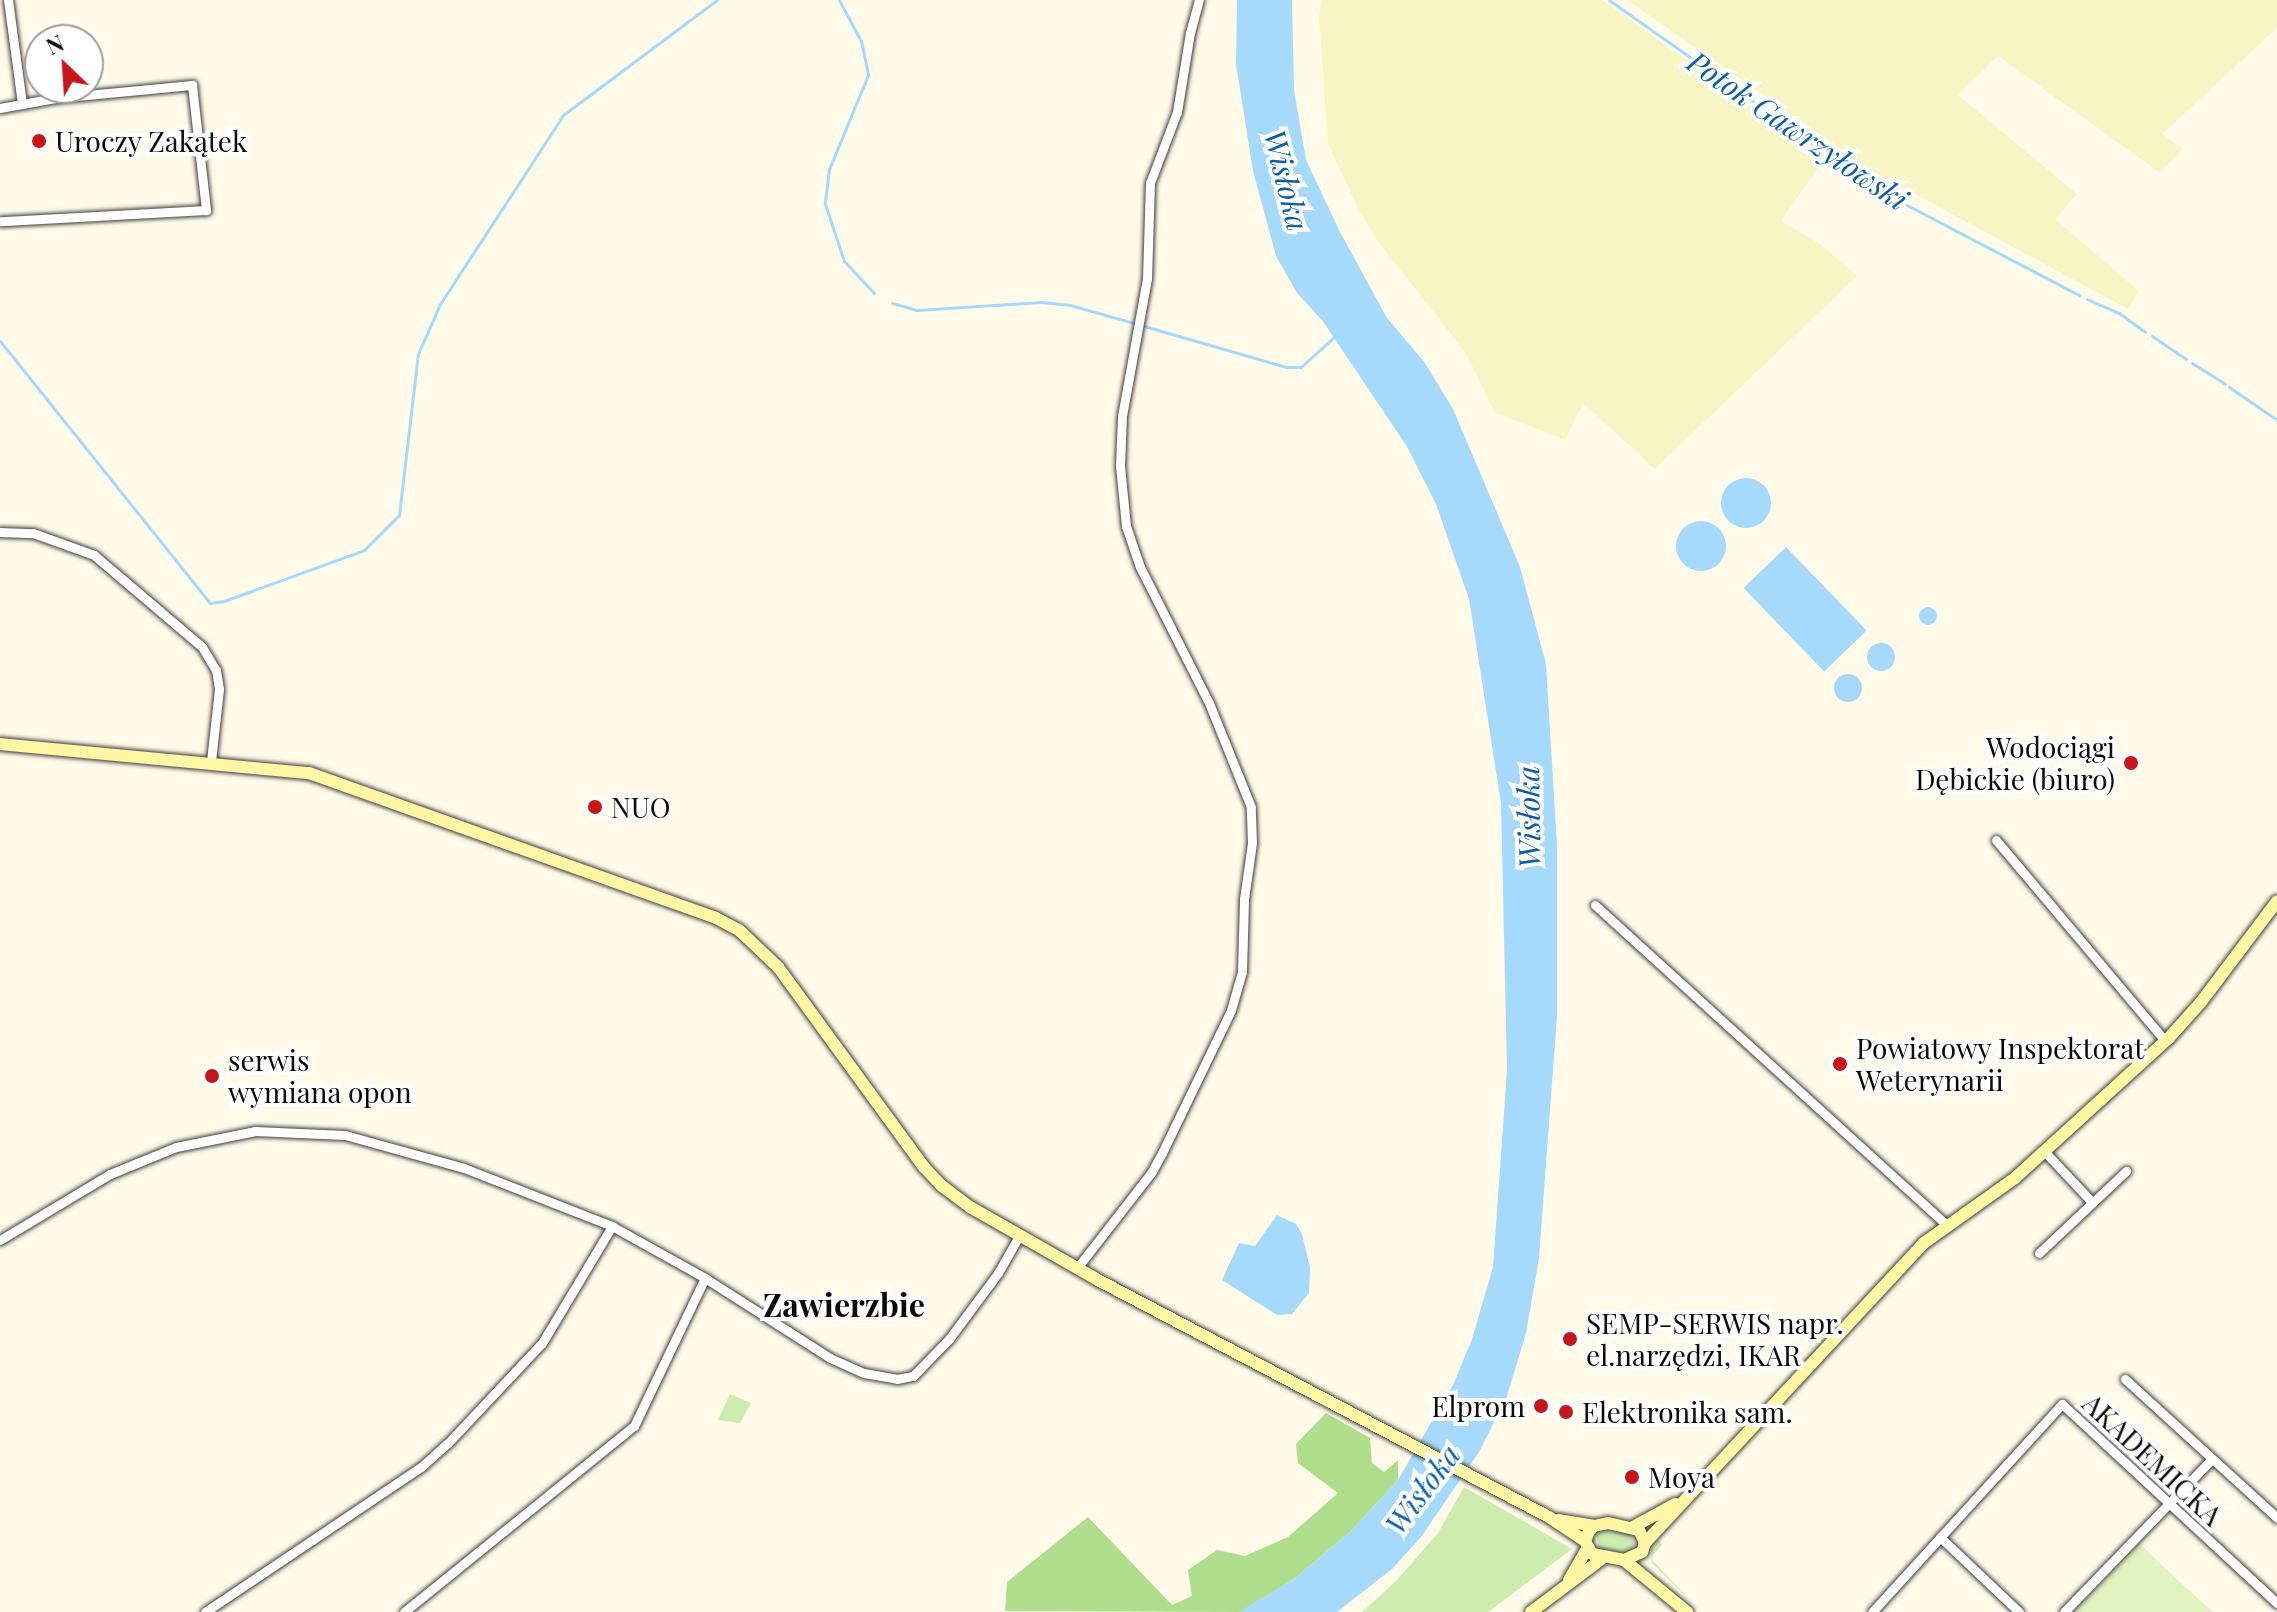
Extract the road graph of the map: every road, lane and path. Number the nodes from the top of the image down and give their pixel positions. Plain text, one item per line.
1 (8, 0) edge
2 (1199, 0) edge
3 (22, 104) junction
4 (0, 108) edge
5 (0, 221) edge
6 (0, 532) edge
7 (0, 744) edge
8 (211, 762) junction
9 (1996, 840) dead end
10 (2277, 901) edge
11 (1595, 905) dead end
12 (2165, 1041) junction
13 (2045, 1152) junction
14 (2126, 1171) dead end
15 (2092, 1202) junction
16 (1946, 1224) junction
17 (612, 1226) junction
18 (1019, 1236) junction
19 (0, 1240) edge
20 (2039, 1253) dead end
21 (1077, 1268) junction
22 (705, 1278) junction
23 (2125, 1379) dead end
24 (2212, 1459) junction
25 (1688, 1495) junction
26 (2170, 1504) junction
27 (1549, 1517) junction
28 (2277, 1518) edge
29 (1594, 1526) junction
30 (1633, 1527) junction
31 (1940, 1537) junction
32 (1586, 1545) junction
33 (1643, 1548) junction
34 (1603, 1558) junction
35 (1624, 1560) junction
36 (1569, 1580) junction
37 (1659, 1587) junction
38 (2277, 1603) edge
39 (205, 1612) edge
40 (404, 1612) edge
41 (1531, 1612) edge
42 (1687, 1612) edge
43 (1872, 1612) edge
44 (2019, 1612) edge
45 (2064, 1612) edge

1 - 3 street
2 - 21 street
3 - 4 street
3 - 5 street
6 - 8 street
7 - 8 street
8 - 18 street
9 - 12 street
10 - 12 street
11 - 16 street
12 - 13 street
13 - 15 street
13 - 16 street
14 - 15 street
15 - 20 street
16 - 25 street
17 - 19 street
17 - 22 street
17 - 39 street
18 - 21 street
18 - 22 street
21 - 27 street
22 - 40 street
23 - 24 street
24 - 26 street
24 - 28 street
25 - 30 street
25 - 33 street
26 - 31 street, AKADEMICKA
26 - 38 street, AKADEMICKA
26 - 45 street
27 - 29 street
27 - 32 street
29 - 30 street
29 - 32 street
30 - 33 street
31 - 43 street, AKADEMICKA
31 - 44 street
32 - 34 street
32 - 36 street
33 - 35 street
33 - 37 street
34 - 35 street
34 - 36 street
35 - 37 street
36 - 41 street
37 - 42 street

